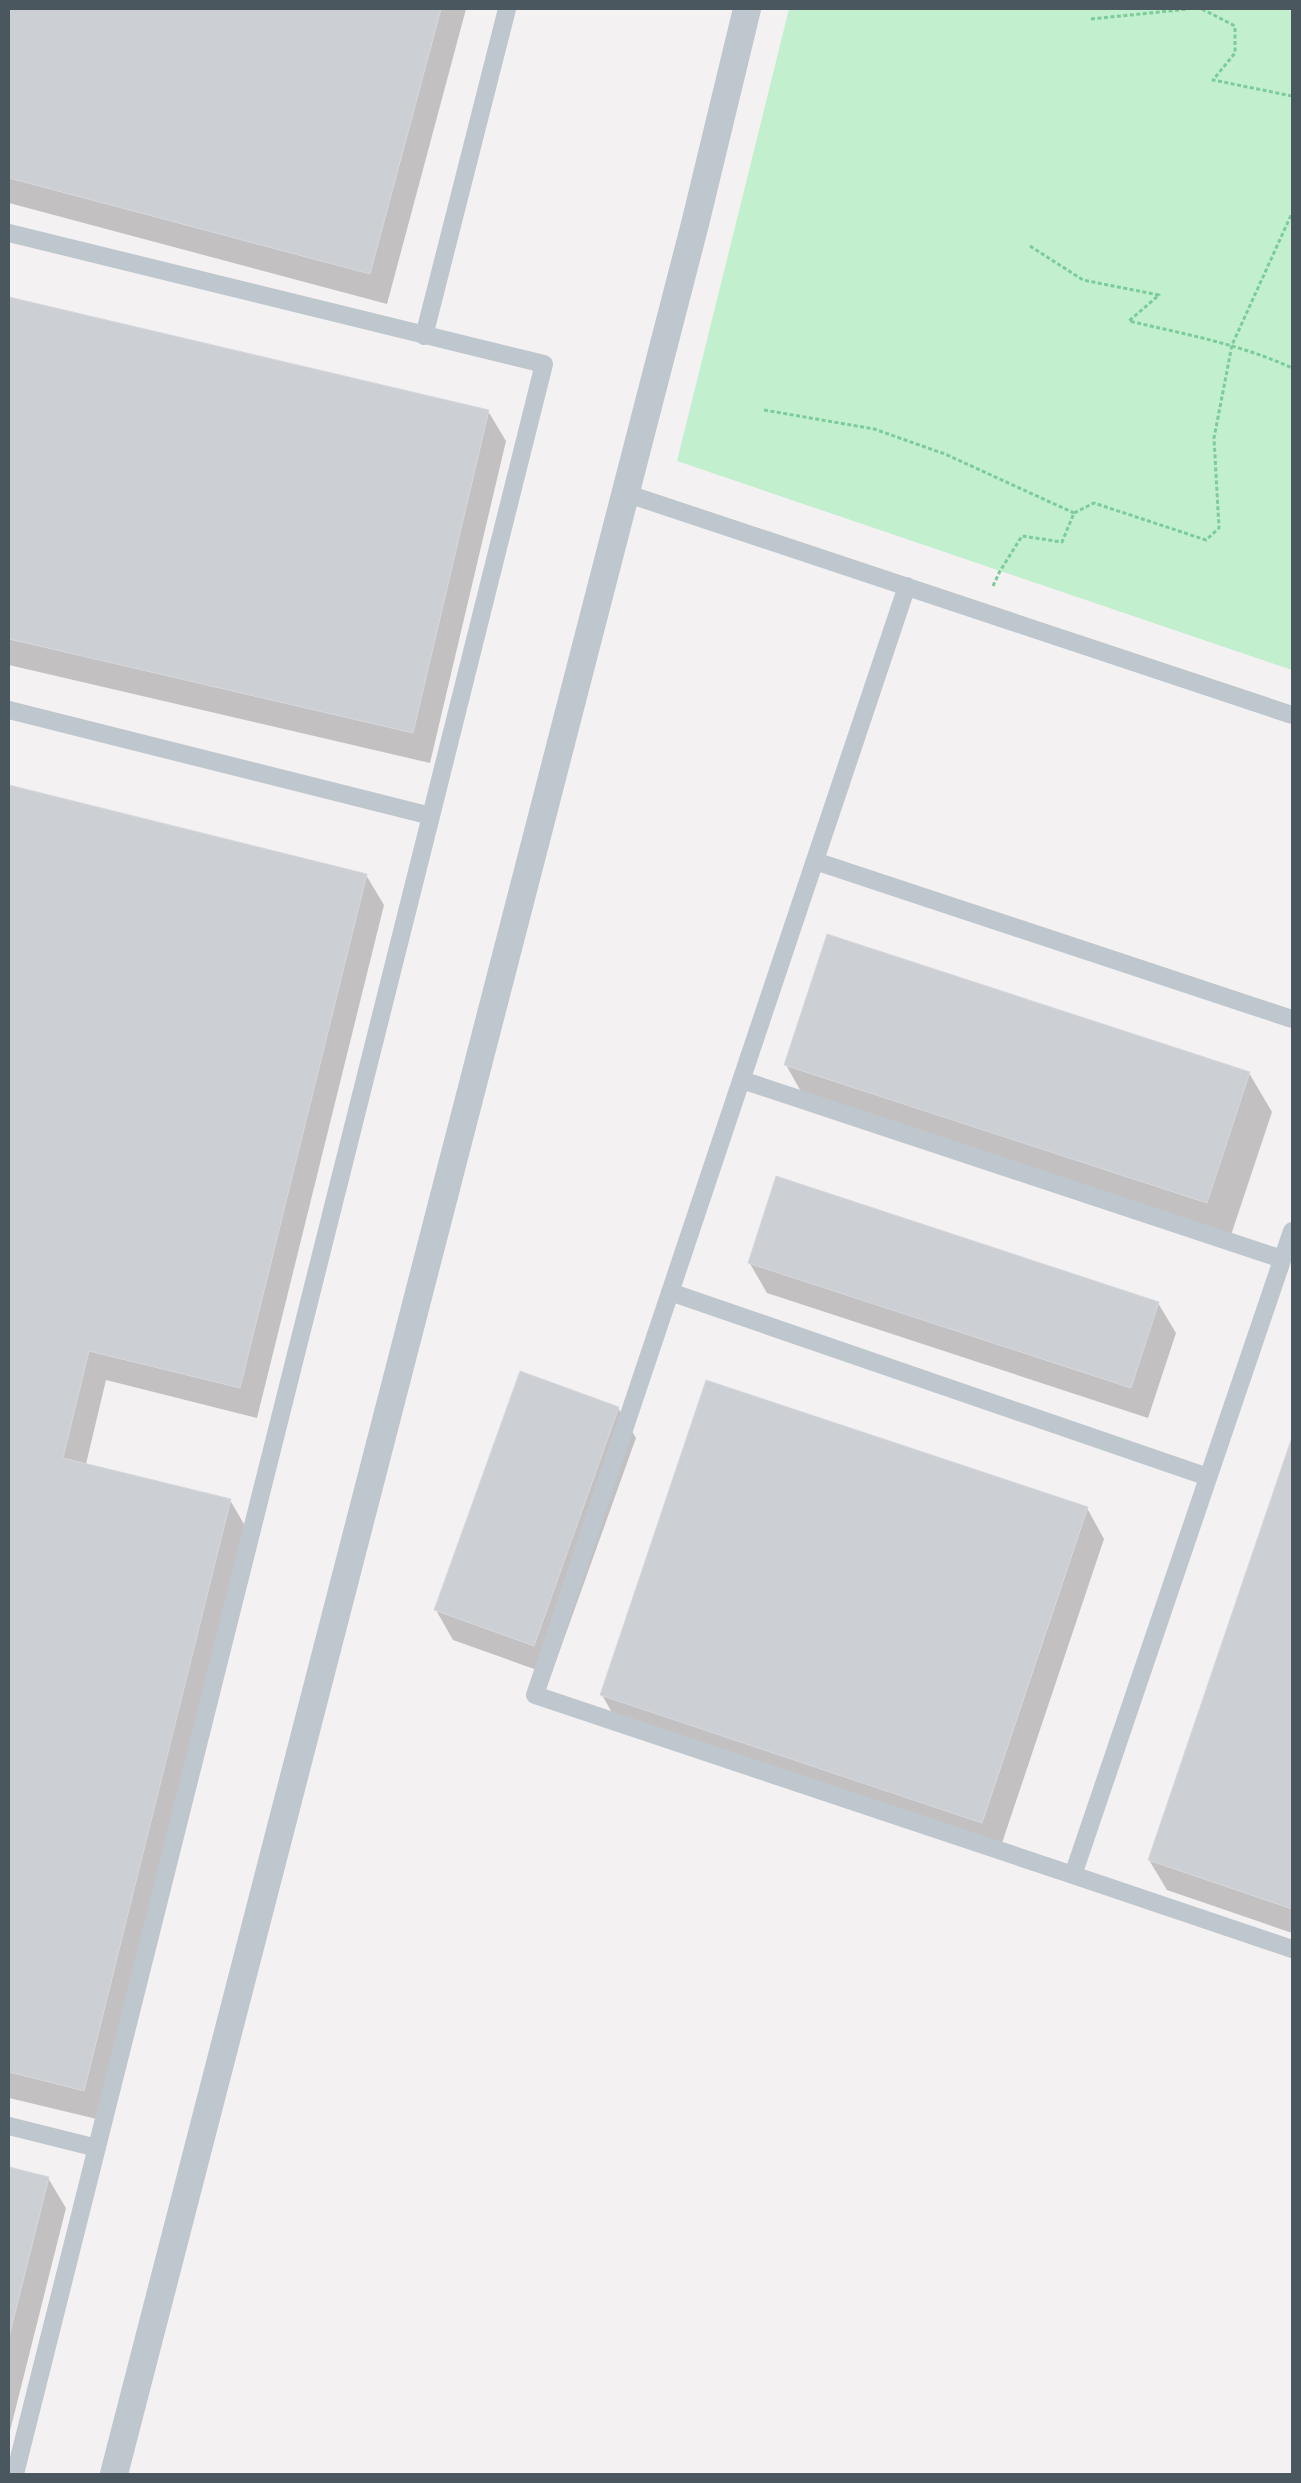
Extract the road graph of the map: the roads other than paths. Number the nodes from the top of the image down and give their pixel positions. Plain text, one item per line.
1 (507, 9) edge
2 (747, 9) edge
3 (9, 233) edge
4 (424, 336) junction
5 (625, 493) junction
6 (907, 586) junction
7 (9, 710) edge
8 (1292, 715) edge
9 (431, 816) junction
10 (815, 861) junction
11 (1292, 1019) edge
12 (742, 1080) junction
13 (1292, 1230) edge
14 (1282, 1259) junction
15 (670, 1292) junction
16 (1208, 1477) junction
17 (1073, 1875) junction
18 (1292, 1949) edge
19 (9, 2126) edge
20 (97, 2148) junction
21 (15, 2474) edge
22 (114, 2474) edge

1 - 4 lane
2 - 5 street
3 - 4 lane
4 - 9 lane
5 - 6 lane
5 - 22 street
6 - 8 lane
6 - 10 lane
7 - 9 lane
9 - 20 lane
10 - 11 lane
10 - 12 lane
12 - 14 lane
12 - 15 lane
13 - 14 lane
14 - 16 lane
15 - 16 lane
15 - 17 lane
16 - 17 lane
17 - 18 lane
19 - 20 lane
20 - 21 lane

